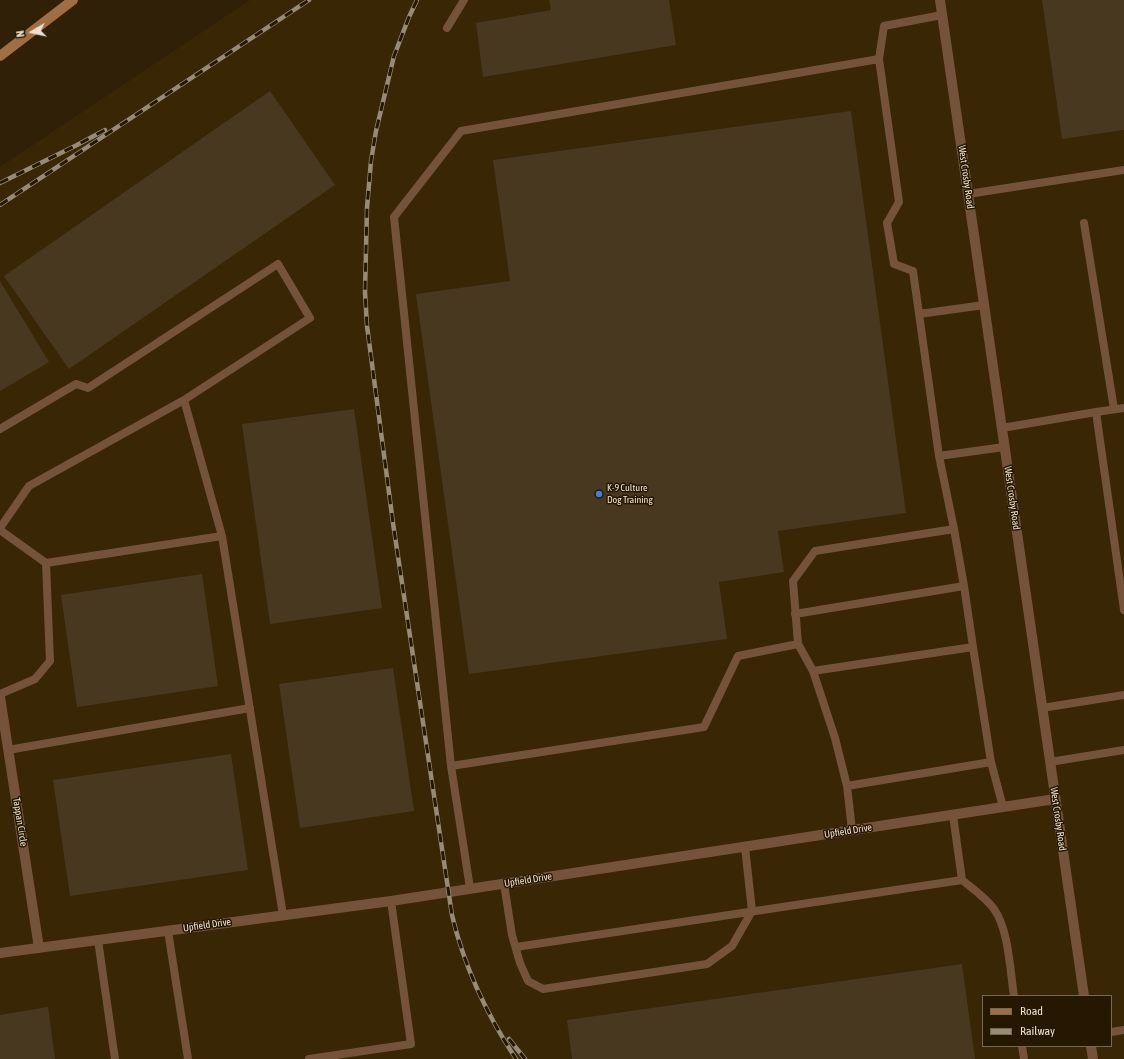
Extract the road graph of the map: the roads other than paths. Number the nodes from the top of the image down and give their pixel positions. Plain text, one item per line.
1 (73, 0) edge
2 (464, 0) edge
3 (940, 0) edge
4 (942, 15) junction
5 (447, 28) dead end
6 (0, 56) edge
7 (879, 60) junction
8 (1124, 170) edge
9 (968, 194) junction
10 (1084, 223) dead end
11 (984, 304) junction
12 (919, 314) junction
13 (184, 400) junction
14 (1124, 408) edge
15 (1114, 409) junction
16 (1096, 412) junction
17 (1002, 428) junction
18 (0, 429) edge
19 (1004, 447) junction
20 (939, 456) junction
21 (0, 529) edge
22 (954, 529) junction
23 (222, 536) junction
24 (46, 563) junction
25 (964, 586) junction
26 (1124, 610) edge
27 (796, 614) junction
28 (798, 644) junction
29 (973, 647) junction
30 (813, 671) junction
31 (0, 695) edge
32 (1124, 695) edge
33 (250, 708) junction
34 (1042, 708) junction
35 (3, 734) edge
36 (8, 750) junction
37 (1124, 750) edge
38 (991, 762) junction
39 (1050, 762) junction
40 (451, 766) junction
41 (847, 786) junction
42 (1055, 799) junction
43 (1003, 807) junction
44 (953, 815) junction
45 (852, 830) junction
46 (745, 847) junction
47 (962, 880) junction
48 (504, 884) junction
49 (470, 888) junction
50 (390, 901) junction
51 (752, 912) junction
52 (283, 915) junction
53 (168, 931) junction
54 (98, 940) junction
55 (516, 947) junction
56 (39, 948) junction
57 (0, 954) edge
58 (1014, 995) edge
59 (1084, 995) edge
60 (1124, 1030) edge
61 (1112, 1032) edge
62 (1022, 1047) edge
63 (1091, 1047) edge
64 (115, 1059) edge
65 (188, 1059) edge
66 (309, 1059) edge
67 (1024, 1059) edge
68 (1093, 1059) edge

1 - 6 main road
2 - 5 lane
3 - 4 street, West Crosby Road
4 - 7 lane
4 - 9 street, West Crosby Road
7 - 12 lane
7 - 40 lane
8 - 9 lane
9 - 11 street, West Crosby Road
10 - 15 lane
11 - 12 lane
11 - 17 street, West Crosby Road
12 - 20 lane
13 - 18 lane
13 - 21 lane
13 - 23 lane
14 - 15 lane
15 - 16 lane
16 - 17 lane
16 - 26 lane
17 - 19 street, West Crosby Road
19 - 20 lane
19 - 34 street, West Crosby Road
20 - 22 lane
21 - 24 lane
22 - 25 lane
22 - 27 lane
23 - 24 lane
23 - 33 lane
24 - 31 lane
25 - 27 lane
25 - 29 lane
27 - 28 lane
28 - 30 lane
28 - 40 lane
29 - 30 lane
29 - 38 lane
30 - 41 lane
31 - 35 street, Tappan Circle
32 - 34 lane
33 - 36 lane
33 - 52 lane
34 - 39 street, West Crosby Road
35 - 36 street, Tappan Circle
36 - 56 street, Tappan Circle
37 - 39 lane
38 - 41 lane
38 - 43 lane
39 - 42 street, West Crosby Road
40 - 49 lane
41 - 45 lane
42 - 43 street, Upfield Drive
42 - 59 street, West Crosby Road
43 - 44 street, Upfield Drive
44 - 45 street, Upfield Drive
44 - 47 lane
45 - 46 street, Upfield Drive
46 - 48 street, Upfield Drive
46 - 51 lane
47 - 51 lane
47 - 58 lane
48 - 49 street, Upfield Drive
48 - 55 lane
49 - 50 street, Upfield Drive
50 - 52 street, Upfield Drive
50 - 66 lane
51 - 55 lane
51 - 55 lane
52 - 53 street, Upfield Drive
53 - 54 street, Upfield Drive
53 - 65 lane
54 - 56 street, Upfield Drive
54 - 64 lane
56 - 57 street, Upfield Drive
60 - 61 lane
62 - 67 lane
63 - 68 street

